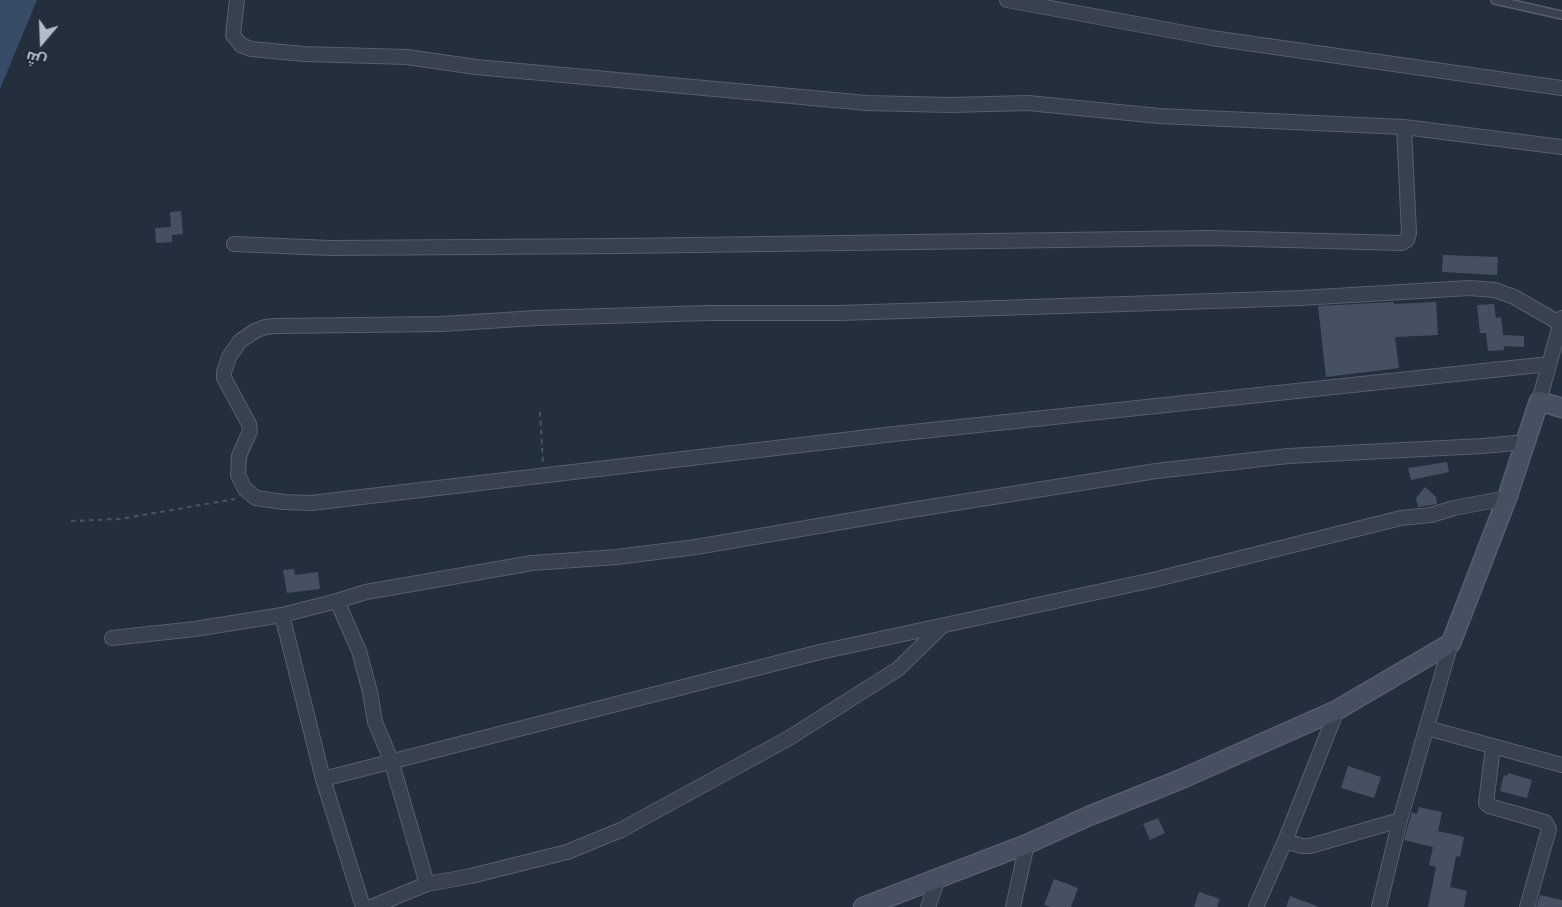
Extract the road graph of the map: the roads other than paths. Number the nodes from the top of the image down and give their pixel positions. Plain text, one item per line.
1 (237, 0) edge
2 (1007, 0) edge
3 (1495, 0) edge
4 (1562, 15) edge
5 (1562, 88) edge
6 (1404, 127) junction
7 (1562, 147) edge
8 (234, 244) dead end
9 (1561, 321) edge
10 (1549, 364) junction
11 (1539, 401) junction
12 (1562, 408) edge
13 (1527, 442) junction
14 (1507, 498) junction
15 (338, 601) junction
16 (282, 615) junction
17 (941, 627) junction
18 (112, 638) dead end
19 (1451, 643) junction
20 (1337, 710) junction
21 (1427, 728) junction
22 (1493, 747) junction
23 (391, 760) junction
24 (1562, 765) edge
25 (323, 778) junction
26 (1400, 820) junction
27 (1285, 841) junction
28 (1027, 844) junction
29 (938, 878) junction
30 (427, 884) junction
31 (363, 907) edge
32 (371, 907) edge
33 (863, 907) edge
34 (928, 907) edge
35 (1013, 907) edge
36 (1256, 907) edge
37 (1379, 907) edge
38 (1527, 907) edge

1 - 6 street
2 - 5 street
3 - 4 lane
6 - 7 street
6 - 8 street
9 - 10 street
9 - 10 street
10 - 11 street
11 - 12 street
11 - 13 street
13 - 14 street
13 - 15 street
14 - 17 street
14 - 19 street
15 - 16 street
15 - 23 street
16 - 18 street
16 - 25 street
17 - 23 street
17 - 30 street
19 - 20 street
19 - 21 street
20 - 27 street
20 - 28 street
21 - 22 street
21 - 26 street
22 - 24 street
22 - 38 street
23 - 25 street
23 - 30 street
25 - 31 street
26 - 27 street
26 - 37 street
27 - 36 street
28 - 29 street
28 - 35 street
29 - 33 street
29 - 34 street
30 - 32 street

